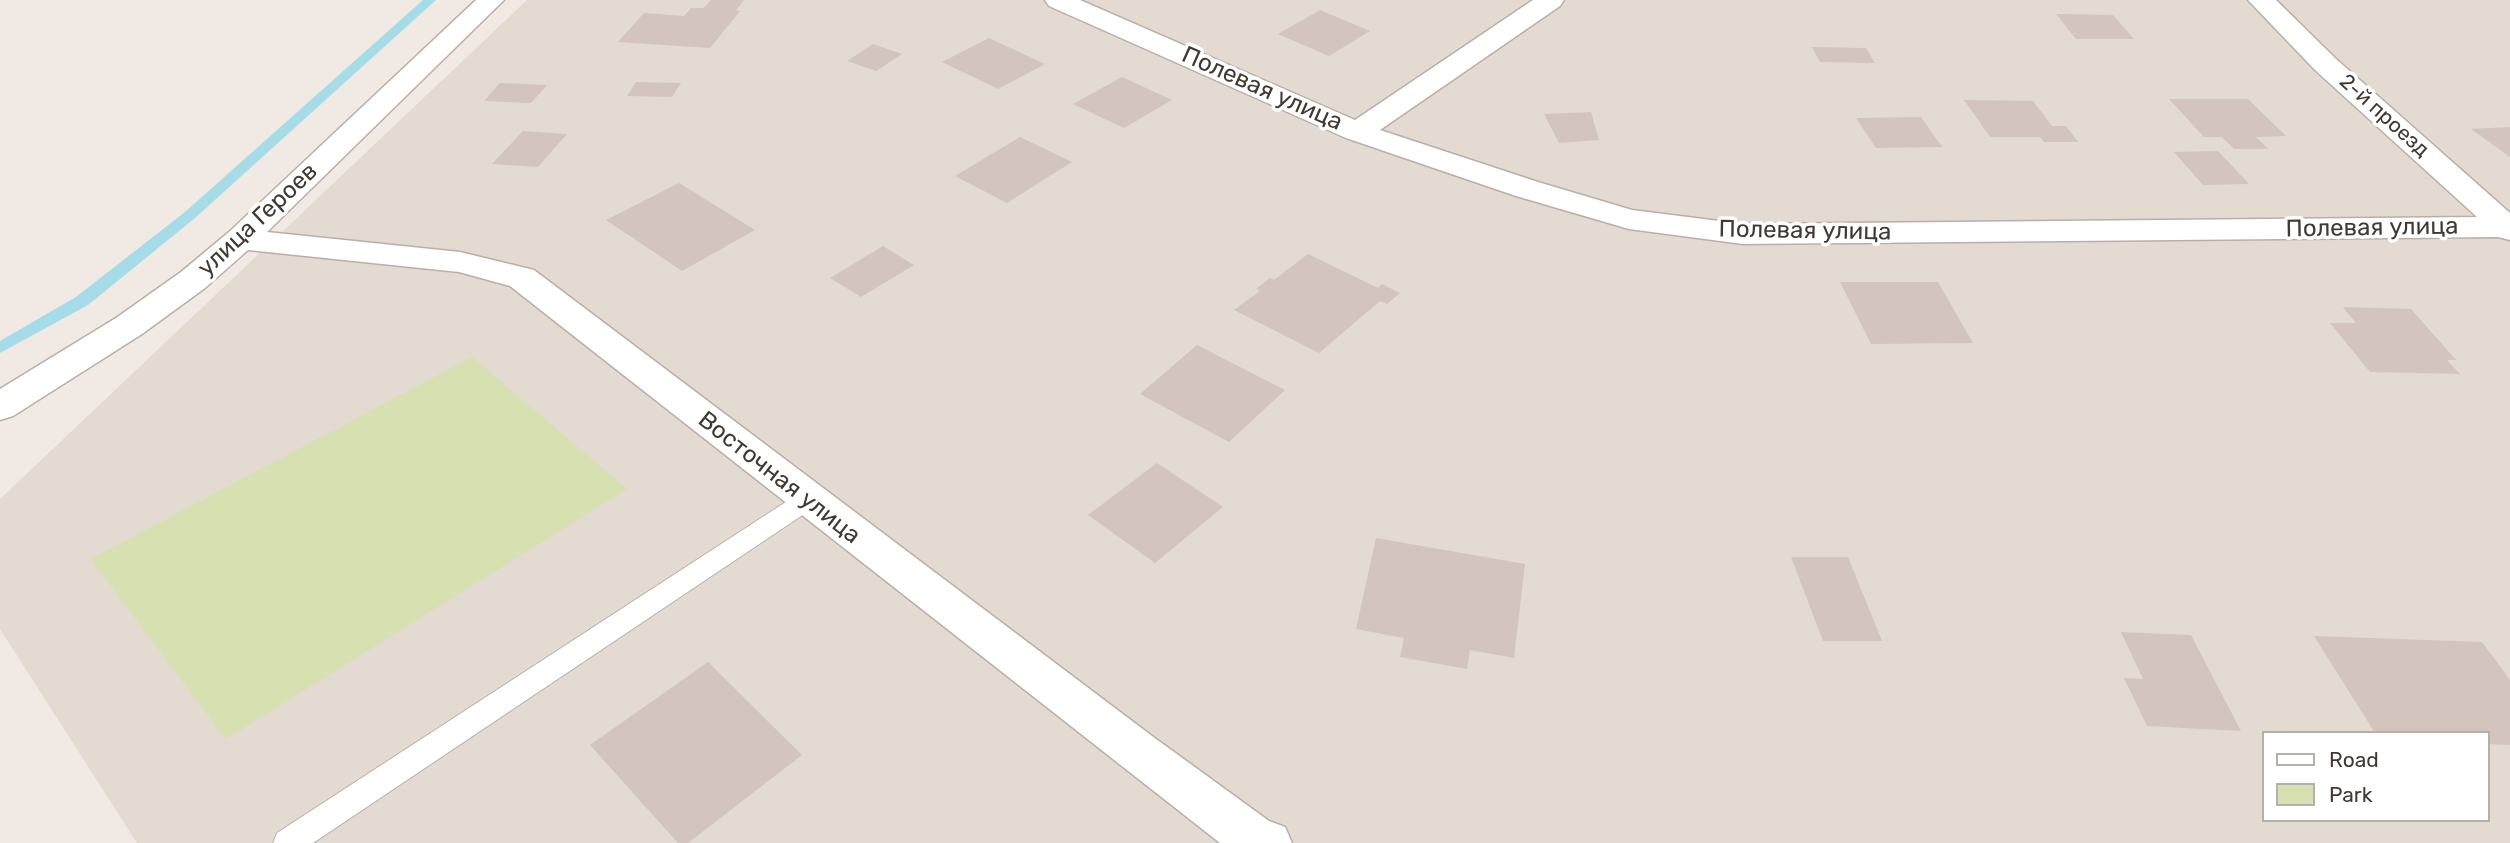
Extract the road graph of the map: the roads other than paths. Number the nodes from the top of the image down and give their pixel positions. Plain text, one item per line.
1 (491, 0) edge
2 (1058, 0) edge
3 (1551, 0) edge
4 (2261, 0) edge
5 (1357, 132) junction
6 (2509, 228) edge
7 (241, 239) junction
8 (0, 407) edge
9 (807, 500) junction
10 (288, 843) edge
11 (1261, 843) edge

1 - 7 street, улица Героев
2 - 5 street, Полевая улица
3 - 5 street
4 - 6 street, 2-й проезд
5 - 6 street, Полевая улица
7 - 8 street, улица Героев
7 - 9 street, Восточная улица
9 - 10 lane
9 - 11 street, Восточная улица

